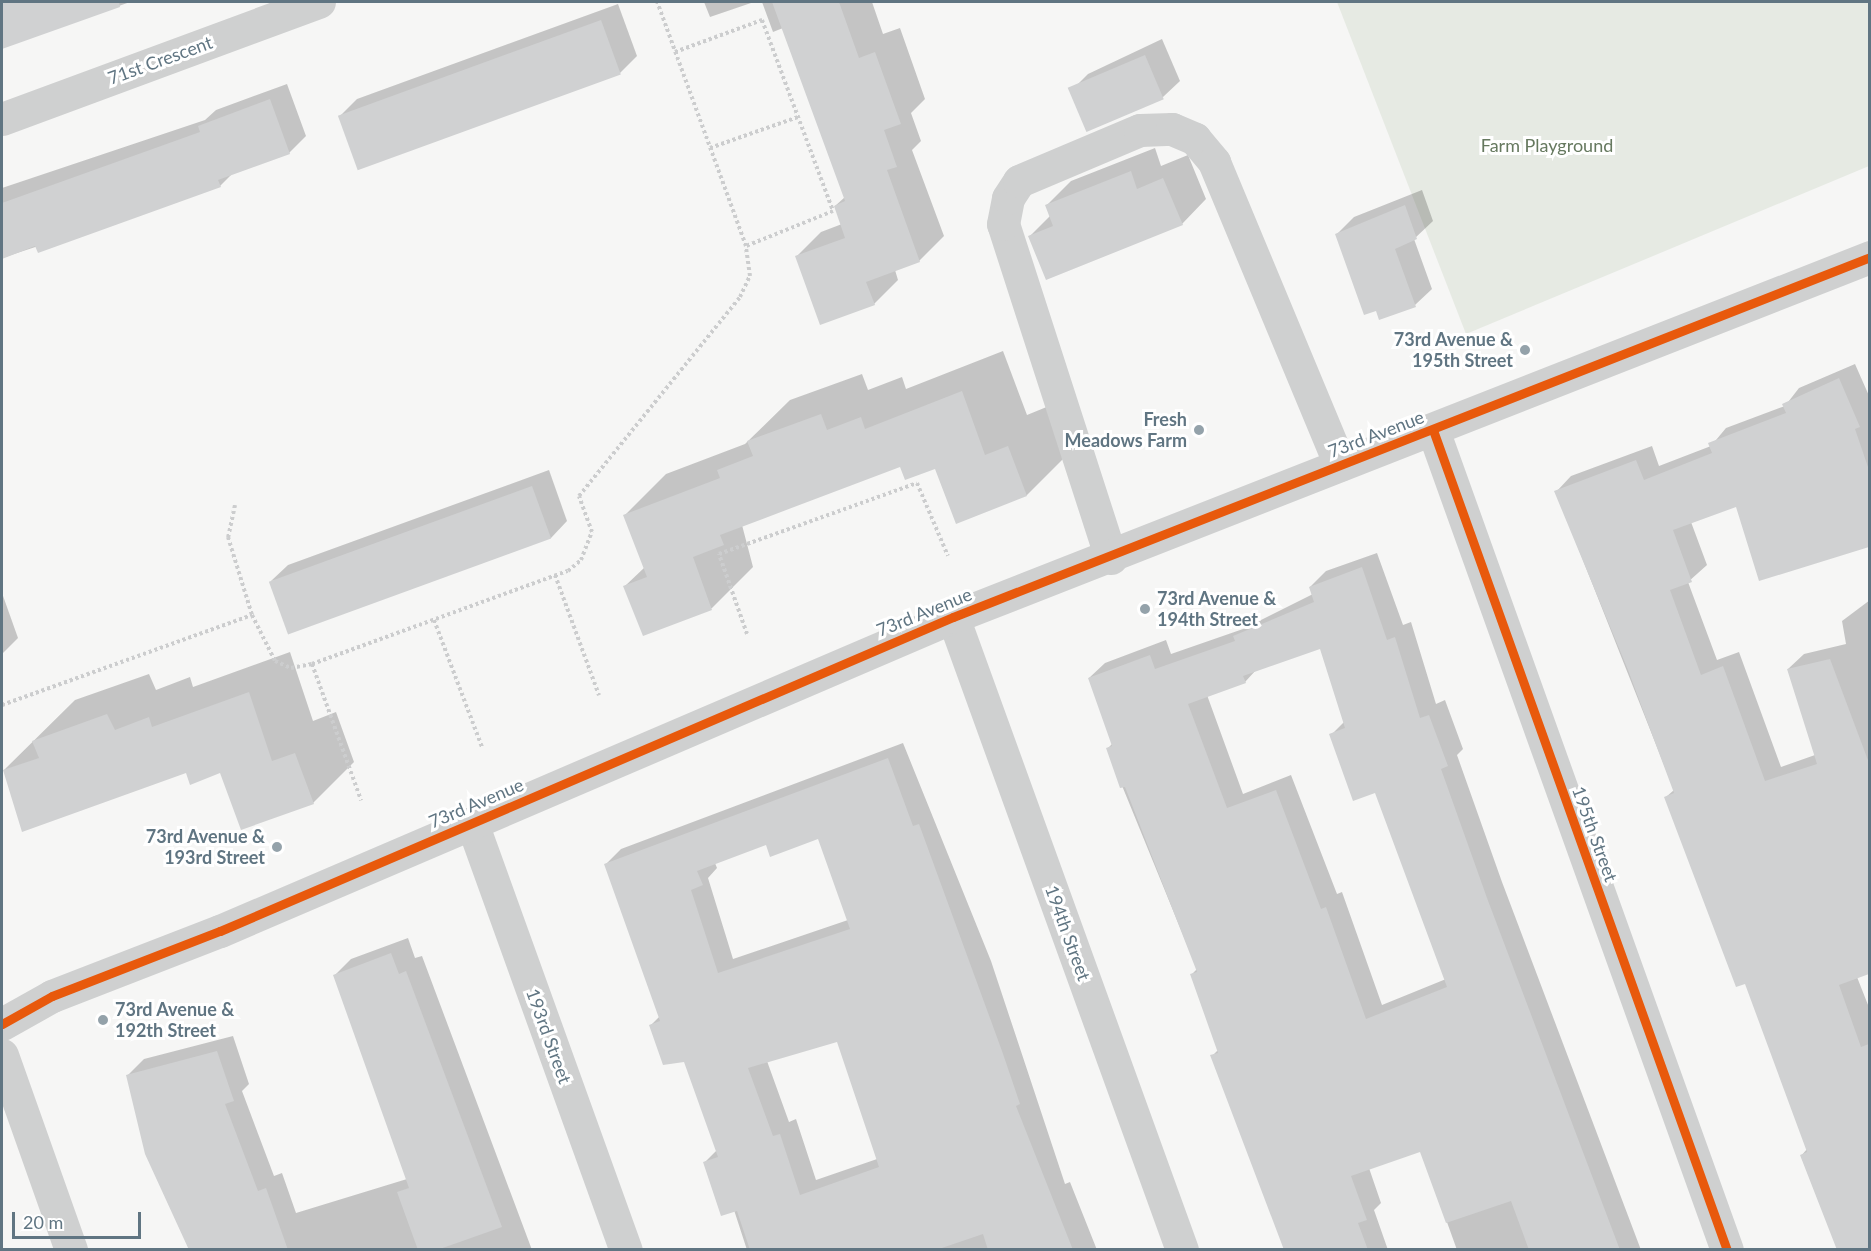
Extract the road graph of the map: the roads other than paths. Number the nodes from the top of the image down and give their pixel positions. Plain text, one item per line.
1 (319, 2) edge
2 (2, 119) edge
3 (1869, 257) edge
4 (1433, 430) junction
5 (1340, 465) junction
6 (1111, 558) junction
7 (953, 617) junction
8 (472, 823) junction
9 (2, 1024) edge
10 (2, 1055) edge
11 (71, 1250) edge
12 (626, 1250) edge
13 (1182, 1250) edge
14 (1727, 1250) edge

1 - 2 street, 71st Crescent
3 - 4 street, 73rd Avenue
4 - 5 street, 73rd Avenue
4 - 14 street, 195th Street
5 - 6 street, 73rd Avenue
5 - 6 street
6 - 7 street, 73rd Avenue
7 - 8 street, 73rd Avenue
7 - 13 street, 194th Street
8 - 9 street, 73rd Avenue
8 - 12 street, 193rd Street
10 - 11 street

